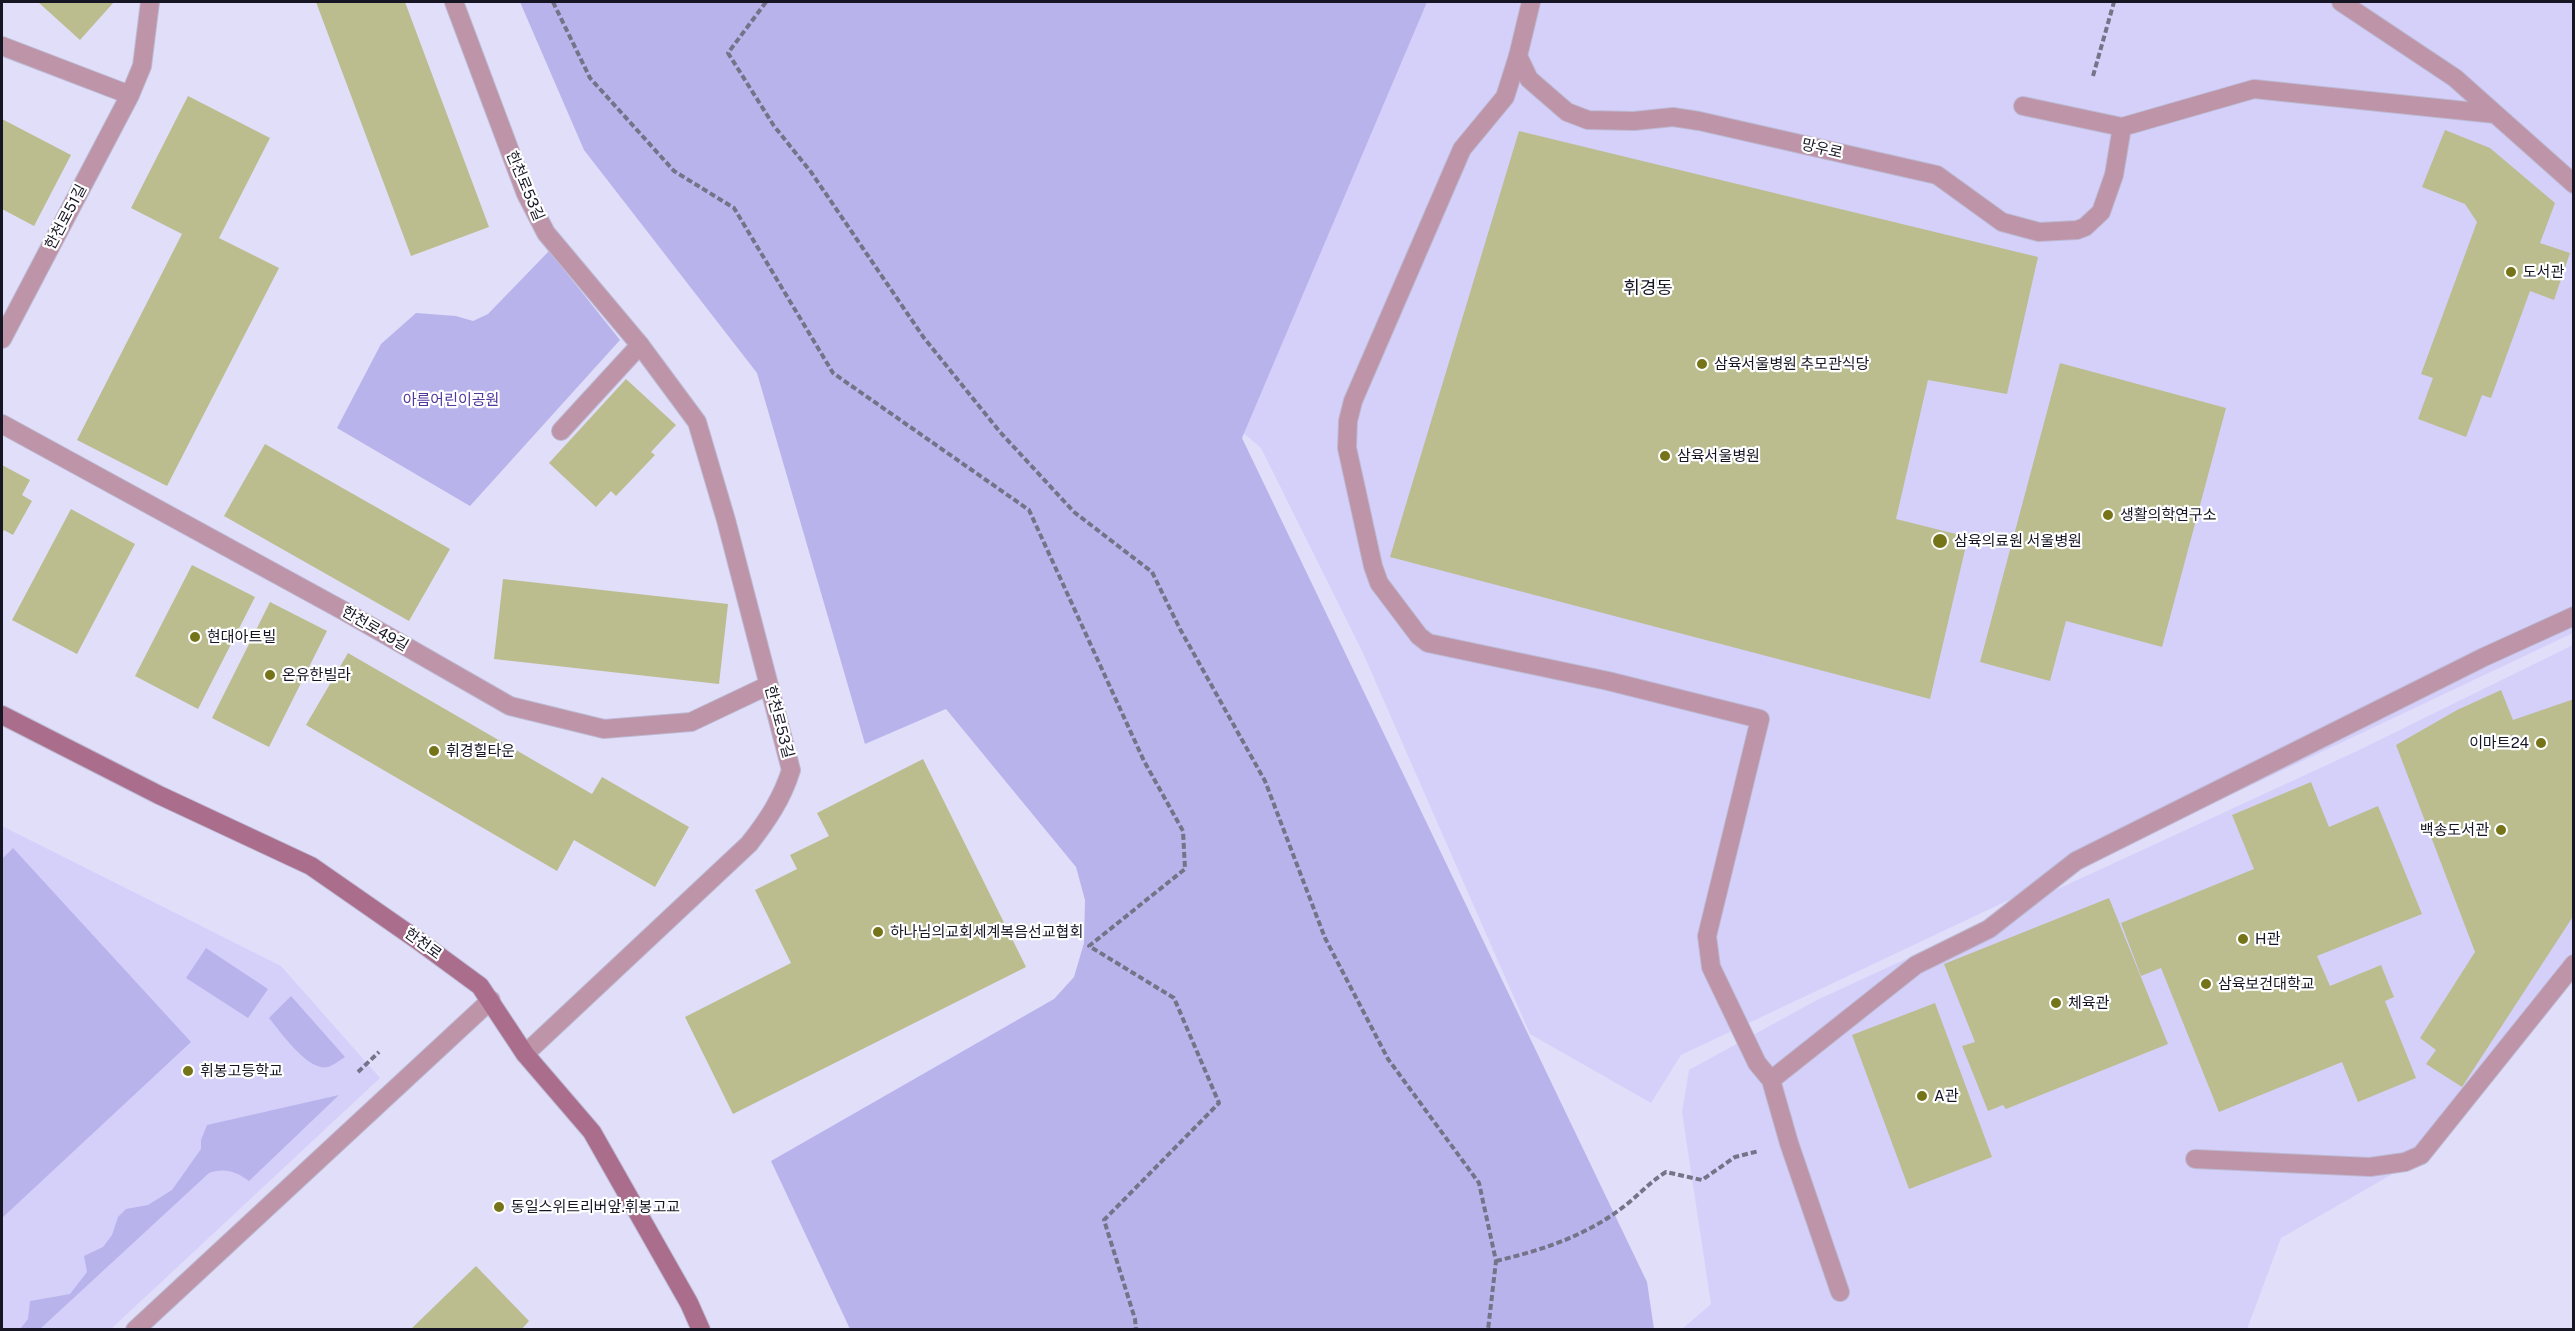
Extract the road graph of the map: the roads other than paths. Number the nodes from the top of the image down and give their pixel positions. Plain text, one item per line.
1 (150, 2) edge
2 (454, 2) edge
3 (1531, 2) edge
4 (2341, 2) edge
5 (2, 46) edge
6 (1518, 56) junction
7 (130, 95) junction
8 (2023, 106) dead end
9 (2495, 114) junction
10 (2122, 127) junction
11 (2574, 184) edge
12 (2, 339) edge
13 (640, 345) junction
14 (2, 424) edge
15 (561, 431) dead end
16 (2574, 616) edge
17 (769, 685) junction
18 (2, 715) edge
19 (2574, 964) edge
20 (490, 1000) junction
21 (525, 1054) junction
22 (1771, 1080) junction
23 (2195, 1159) dead end
24 (1840, 1292) dead end
25 (135, 1329) edge
26 (700, 1329) edge

1 - 7 street, 한천로51길
2 - 13 street, 한천로53길
3 - 6 street
4 - 9 street
5 - 7 street
6 - 10 street, 망우로
6 - 22 street
7 - 12 street, 한천로51길
8 - 10 street
9 - 10 street
9 - 11 street
13 - 15 street
13 - 17 street, 한천로53길
14 - 17 street, 한천로49길
16 - 22 street
17 - 21 street, 한천로53길
18 - 20 main road, 한천로
19 - 23 street
20 - 21 main road, 한천로
20 - 25 street
21 - 26 main road, 한천로
22 - 24 street

